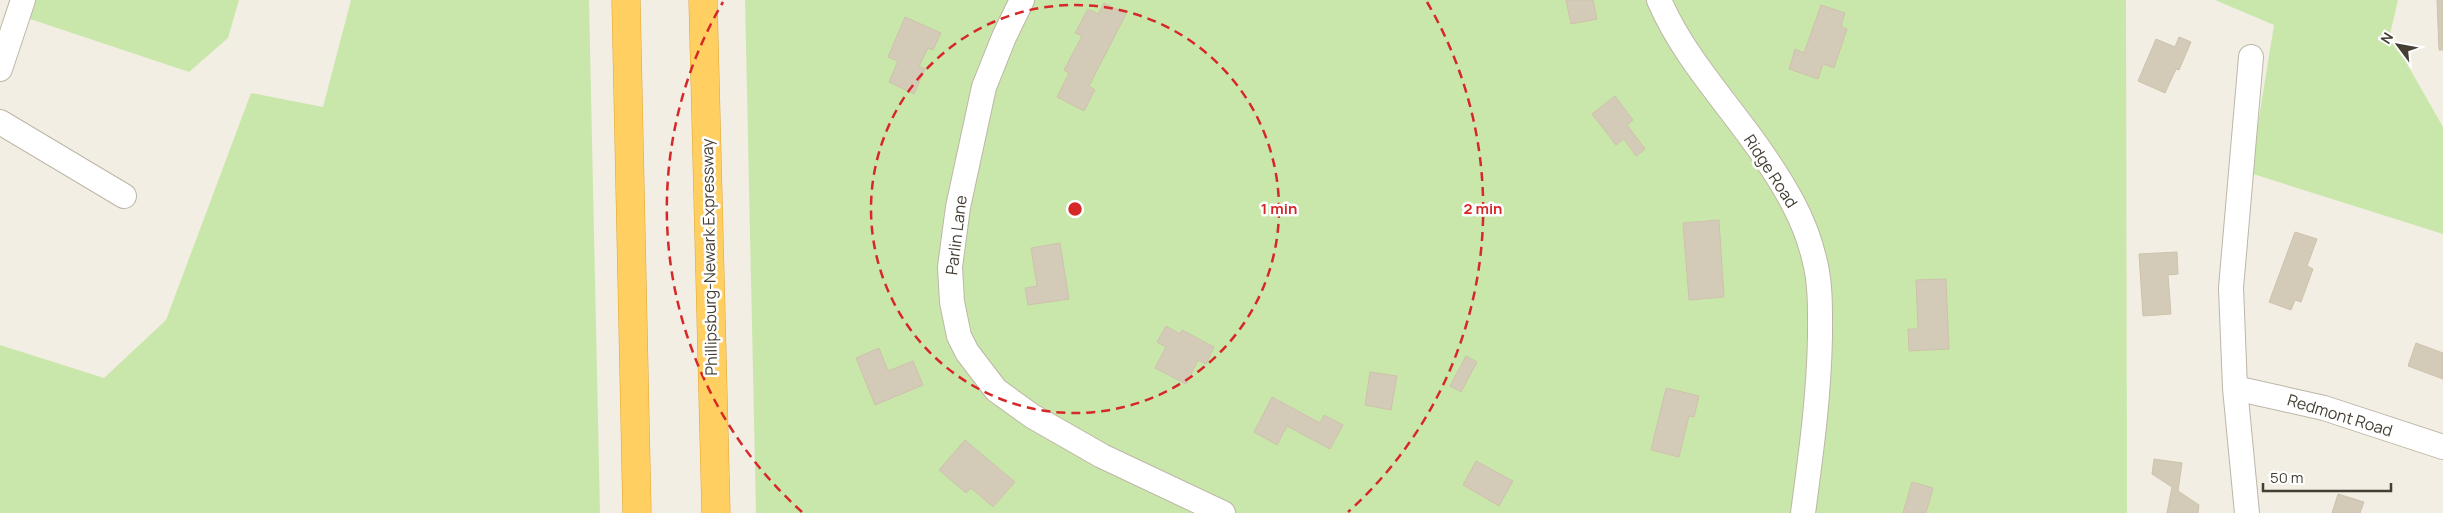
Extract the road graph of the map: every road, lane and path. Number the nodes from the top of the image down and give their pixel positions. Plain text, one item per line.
1 (23, 0) edge
2 (626, 0) edge
3 (703, 0) edge
4 (1022, 0) edge
5 (1660, 0) edge
6 (2251, 57) dead end
7 (0, 69) edge
8 (0, 122) edge
9 (124, 196) dead end
10 (2236, 388) junction
11 (2443, 447) edge
12 (636, 513) edge
13 (716, 513) edge
14 (1223, 513) edge
15 (1803, 513) edge
16 (2247, 513) edge

1 - 7 street
2 - 12 highway
3 - 13 highway, Phillipsburg-Newark Expressway
4 - 14 street, Parlin Lane
5 - 15 street, Ridge Road
6 - 10 street
8 - 9 street
10 - 11 street, Redmont Road
10 - 16 street

